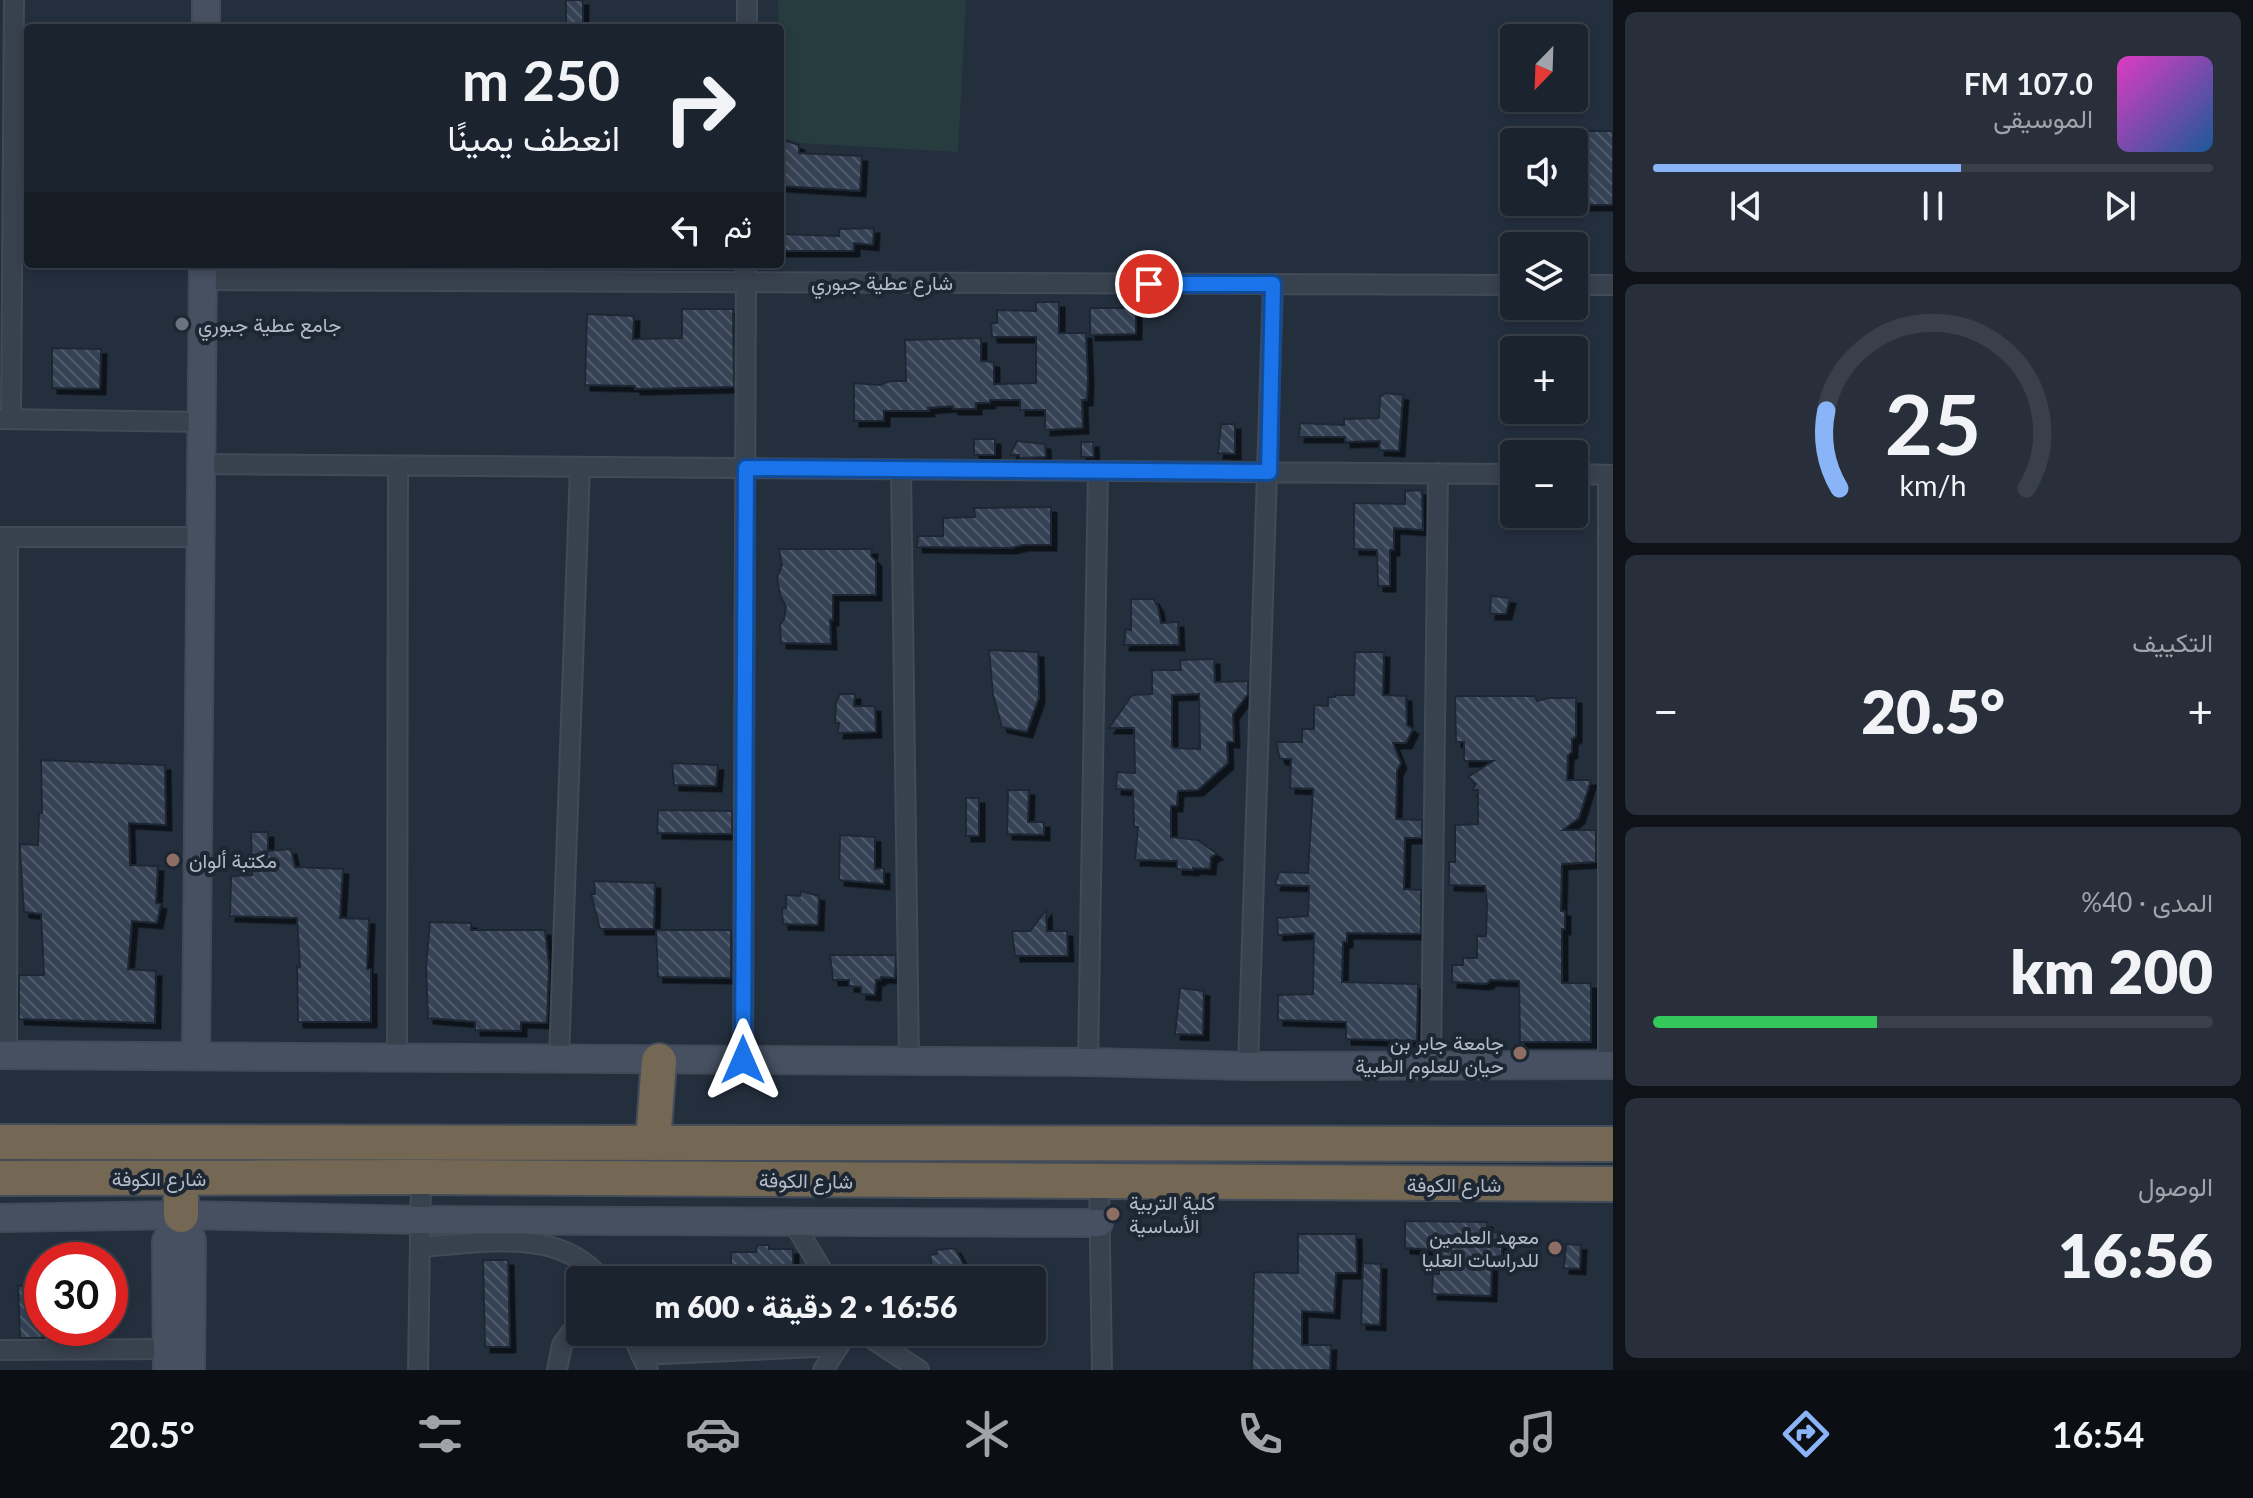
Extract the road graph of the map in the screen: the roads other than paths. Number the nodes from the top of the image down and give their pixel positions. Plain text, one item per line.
1 (14, 0) edge
2 (206, 0) edge
3 (747, 0) edge
4 (206, 24) edge
5 (747, 24) edge
6 (203, 272) edge
7 (746, 273) edge
8 (1273, 284) junction
9 (1500, 285) edge
10 (1588, 285) edge
11 (1613, 285) edge
12 (6, 419) edge
13 (202, 422) junction
14 (201, 464) junction
15 (398, 466) junction
16 (580, 467) junction
17 (746, 468) junction
18 (901, 470) junction
19 (1098, 471) junction
20 (1269, 472) junction
21 (1438, 473) junction
22 (1500, 474) edge
23 (1588, 474) edge
24 (1610, 475) edge
25 (4, 537) edge
26 (200, 537) junction
27 (3, 1055) edge
28 (196, 1056) junction
29 (397, 1058) junction
30 (559, 1058) junction
31 (743, 1060) junction
32 (659, 1061) junction
33 (909, 1061) junction
34 (1088, 1062) junction
35 (1431, 1064) junction
36 (1611, 1065) edge
37 (1248, 1066) junction
38 (653, 1141) junction
39 (0, 1142) edge
40 (1613, 1144) edge
41 (421, 1177) junction
42 (0, 1178) edge
43 (181, 1178) junction
44 (1099, 1183) junction
45 (1613, 1184) edge
46 (181, 1215) junction
47 (0, 1218) edge
48 (421, 1220) junction
49 (793, 1222) junction
50 (1099, 1223) junction
51 (420, 1247) junction
52 (586, 1266) edge
53 (820, 1266) edge
54 (566, 1339) edge
55 (785, 1346) edge
56 (838, 1346) edge
57 (883, 1346) edge
58 (0, 1350) edge
59 (25, 1351) junction
60 (167, 1360) edge
61 (645, 1363) edge
62 (25, 1370) edge
63 (191, 1370) edge
64 (418, 1370) edge
65 (557, 1370) edge
66 (823, 1370) edge
67 (919, 1370) edge
68 (1102, 1370) edge

1 - 12 street
2 - 4 street
3 - 5 street
6 - 7 street, شارع عطية جبوري
6 - 13 street
7 - 8 street, شارع عطية جبوري
7 - 17 street
8 - 9 street, شارع عطية جبوري
8 - 20 street
10 - 11 street
12 - 13 street
13 - 14 street
14 - 15 street
14 - 26 street
15 - 16 street
15 - 29 street
16 - 17 street
16 - 30 street
17 - 18 street
17 - 31 street
18 - 19 street
18 - 33 street
19 - 20 street
19 - 34 street
20 - 21 street
20 - 37 street
21 - 22 street
21 - 35 street
23 - 24 street
24 - 36 street
25 - 26 street
25 - 27 street
26 - 28 street
27 - 28 street
28 - 29 street
29 - 30 street
30 - 32 street
31 - 32 street
31 - 33 street
32 - 38 highway
33 - 34 street
34 - 37 street
35 - 36 street
35 - 37 street
38 - 39 highway, شارع الكوفة
38 - 40 highway, شارع الكوفة
41 - 43 highway, شارع الكوفة
41 - 44 highway, شارع الكوفة
41 - 48 street
42 - 43 highway, شارع الكوفة
43 - 46 highway
44 - 45 highway, شارع الكوفة
44 - 50 street
46 - 47 street
46 - 48 street
46 - 60 street
46 - 63 street
48 - 49 street
48 - 51 street
49 - 50 street
49 - 53 street
50 - 68 street
51 - 52 street
51 - 64 street
54 - 65 street
55 - 61 street
56 - 66 street
57 - 67 street
58 - 59 street
59 - 60 street
59 - 62 street

